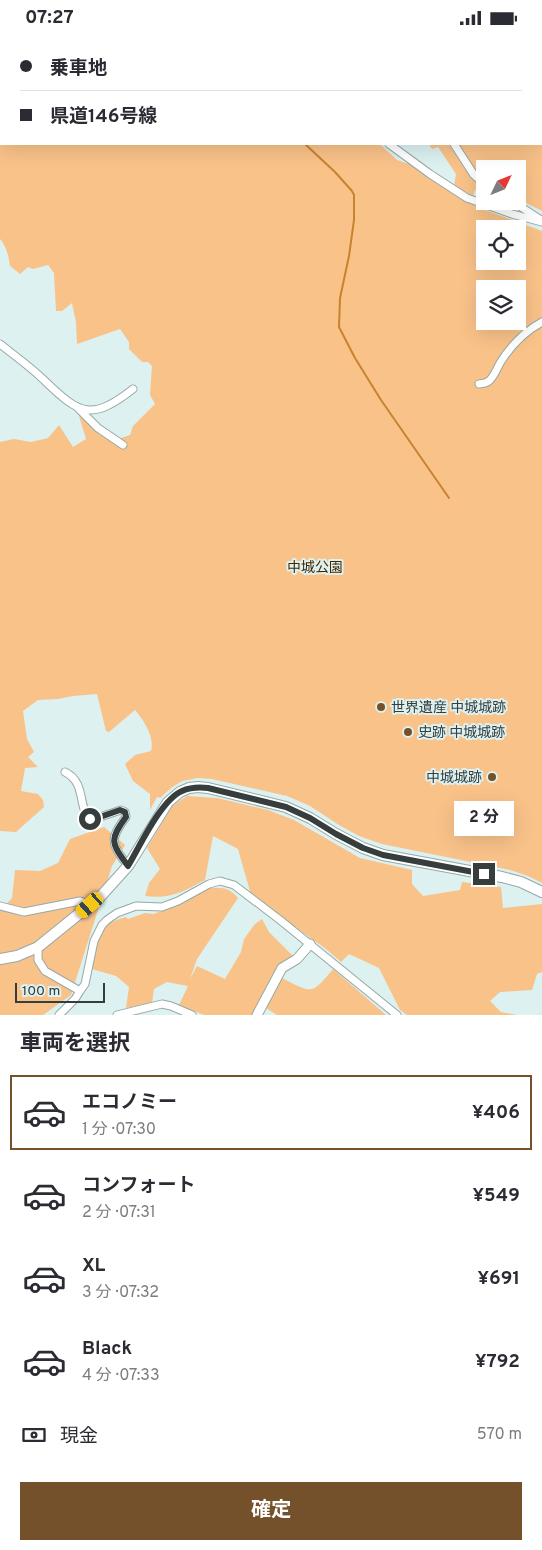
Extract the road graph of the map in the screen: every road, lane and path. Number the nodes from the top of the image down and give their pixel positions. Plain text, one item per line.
1 (390, 145) edge
2 (455, 145) edge
3 (476, 177) edge
4 (526, 210) edge
5 (542, 221) edge
6 (542, 322) edge
7 (0, 344) edge
8 (479, 384) dead end
9 (133, 389) dead end
10 (78, 407) junction
11 (124, 445) dead end
12 (65, 772) dead end
13 (128, 866) junction
14 (542, 892) edge
15 (90, 905) junction
16 (0, 906) edge
17 (310, 944) junction
18 (38, 947) junction
19 (0, 959) edge
20 (80, 991) junction
21 (59, 1015) edge
22 (117, 1015) edge
23 (192, 1015) edge
24 (257, 1015) edge
25 (397, 1015) edge

1 - 5 street
2 - 3 street
4 - 5 street
6 - 8 street
7 - 10 street
9 - 10 street
10 - 11 street
12 - 13 street
13 - 14 main road
13 - 15 main road
15 - 16 street
15 - 18 main road
17 - 20 street
17 - 24 street
17 - 25 street
18 - 19 main road
18 - 20 street
20 - 21 street
22 - 23 street

